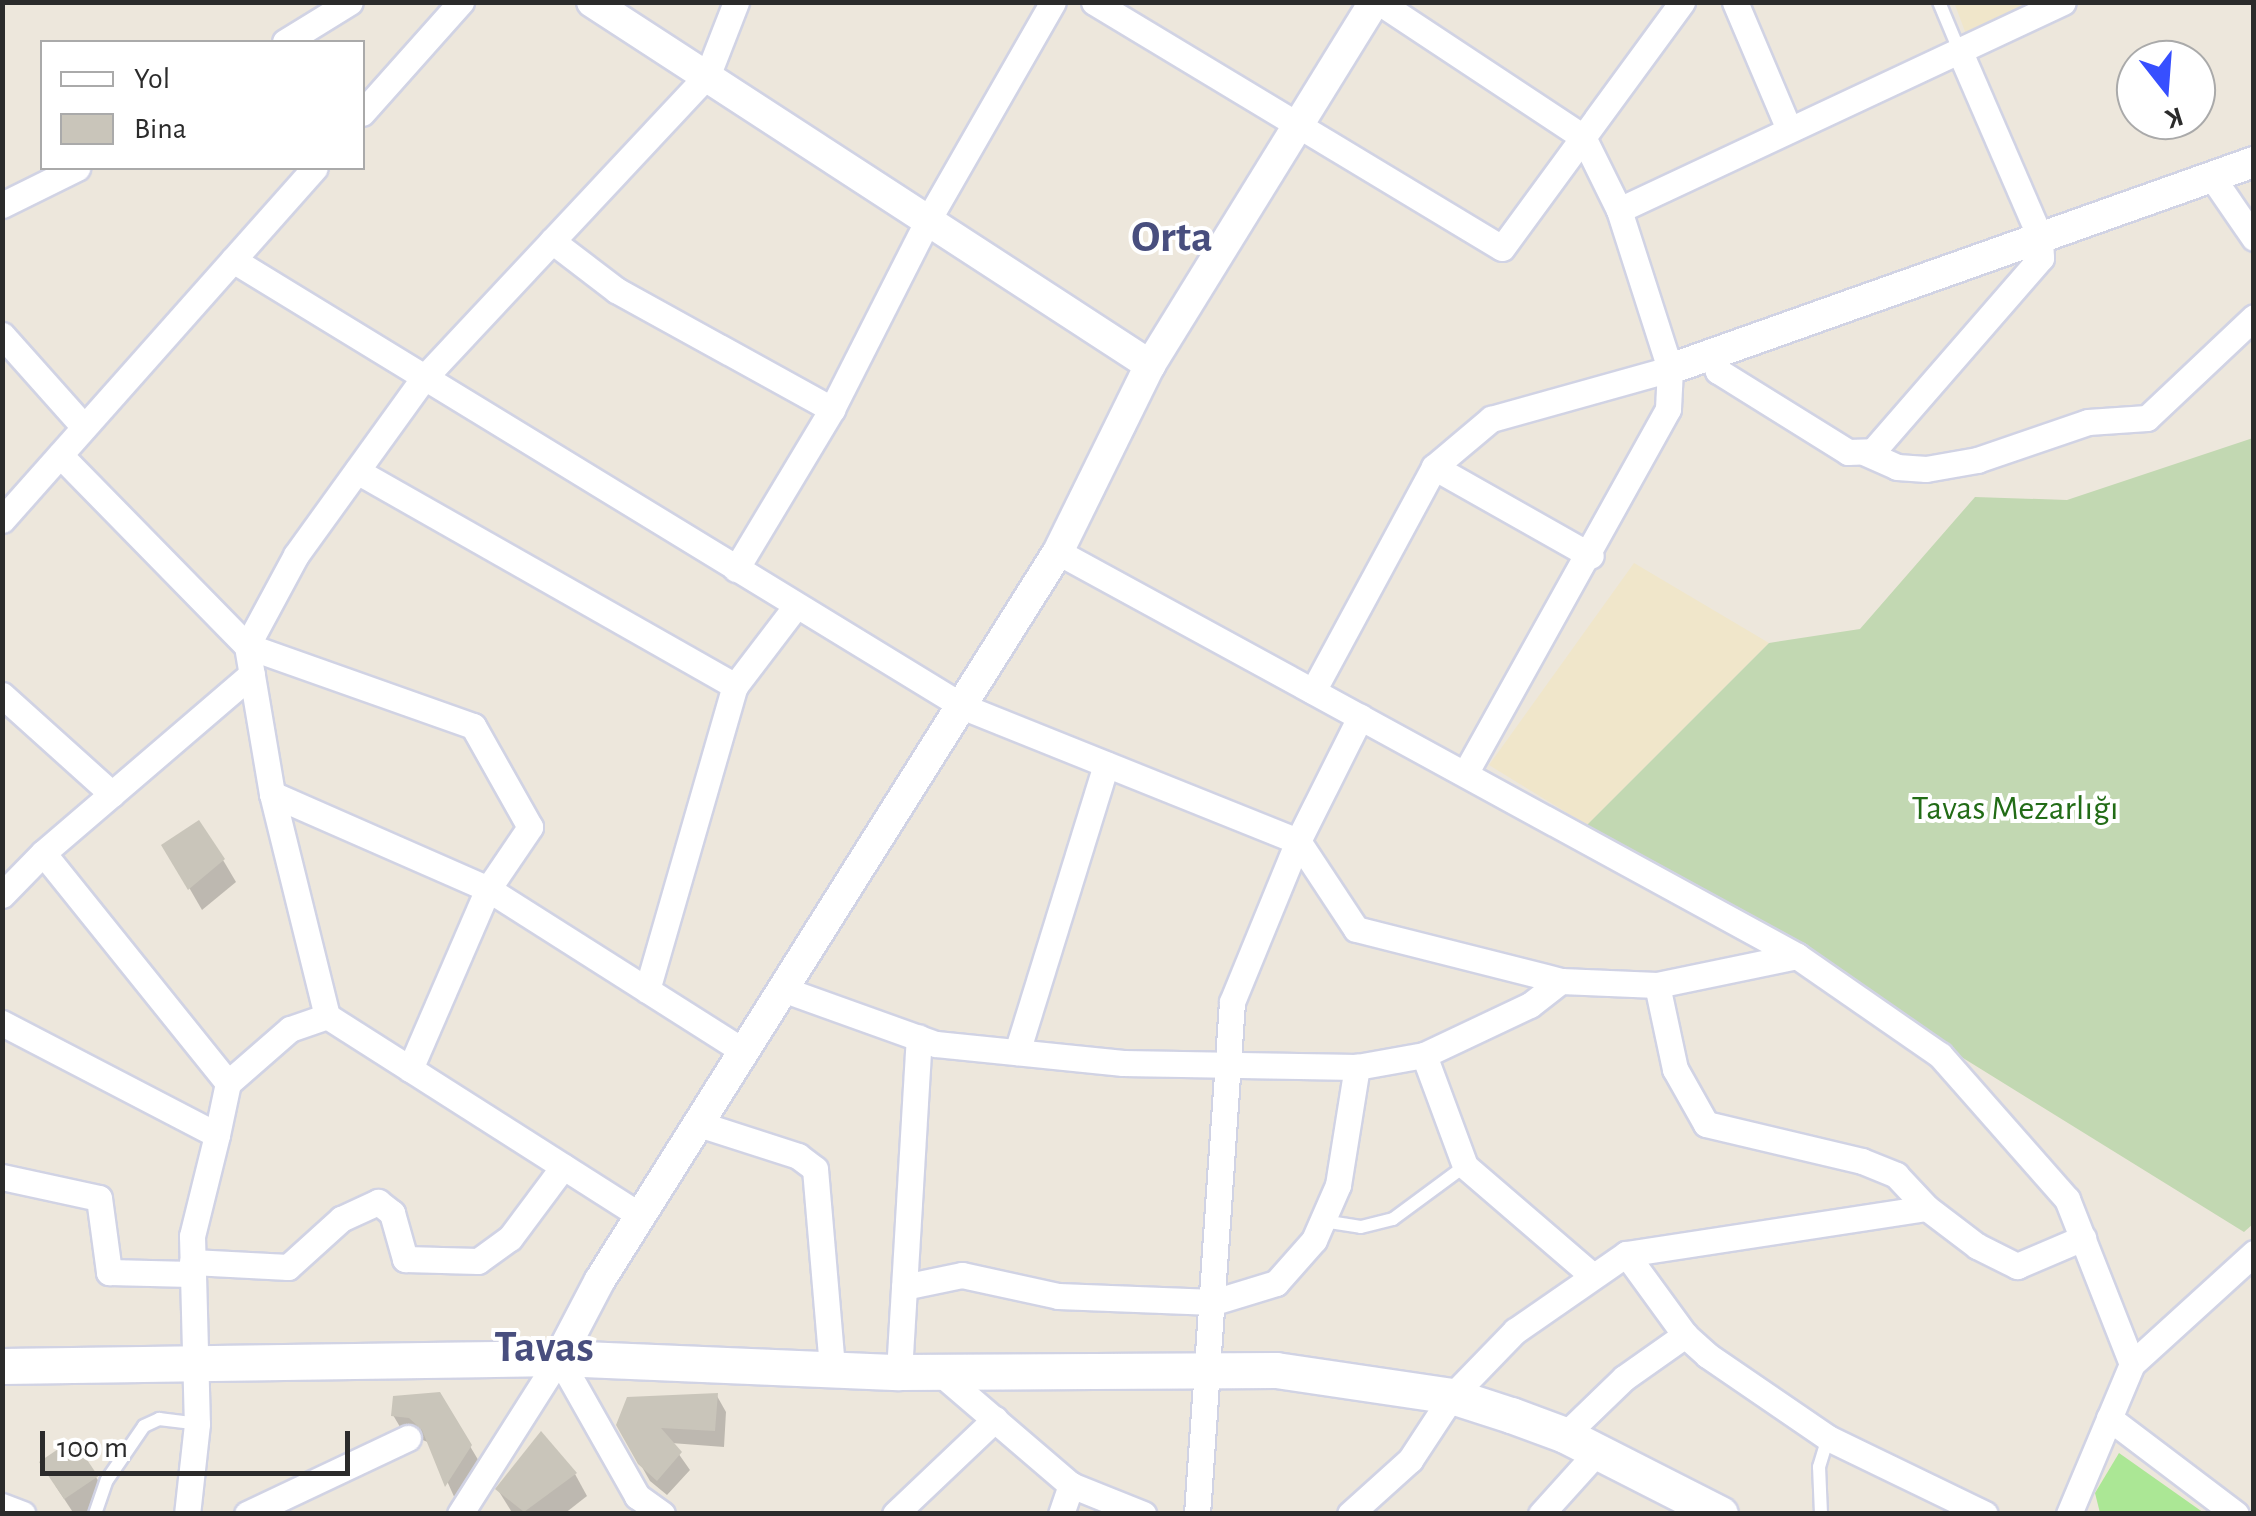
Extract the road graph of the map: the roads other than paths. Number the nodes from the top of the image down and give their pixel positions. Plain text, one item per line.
1 (350, 2) edge
2 (461, 2) edge
3 (592, 2) edge
4 (736, 2) edge
5 (1053, 2) edge
6 (1094, 2) edge
7 (1376, 2) edge
8 (1682, 2) edge
9 (1734, 2) edge
10 (1938, 2) edge
11 (2063, 2) edge
12 (288, 40) edge
13 (1959, 50) junction
14 (708, 74) junction
15 (365, 111) edge
16 (1298, 130) junction
17 (1789, 130) junction
18 (1583, 137) junction
19 (2254, 162) edge
20 (73, 170) edge
21 (313, 170) edge
22 (2212, 176) junction
23 (4, 208) edge
24 (1619, 210) junction
25 (928, 220) junction
26 (2040, 237) junction
27 (2254, 238) edge
28 (552, 241) junction
29 (233, 260) junction
30 (2254, 317) edge
31 (2, 335) edge
32 (1712, 354) junction
33 (1150, 365) junction
34 (1670, 369) junction
35 (422, 380) junction
36 (832, 409) junction
37 (84, 428) junction
38 (1866, 453) junction
39 (60, 455) junction
40 (1434, 467) junction
41 (356, 471) junction
42 (2, 520) edge
43 (1058, 552) junction
44 (1590, 556) junction
45 (736, 570) junction
46 (796, 606) junction
47 (247, 646) junction
48 (252, 674) junction
49 (735, 686) junction
50 (1313, 691) junction
51 (2, 695) edge
52 (964, 707) junction
53 (1360, 717) junction
54 (1106, 764) junction
55 (1466, 772) junction
56 (112, 794) junction
57 (272, 794) junction
58 (1298, 841) junction
59 (44, 852) junction
60 (488, 889) junction
61 (3, 894) edge
62 (1798, 956) junction
63 (1561, 981) junction
64 (1658, 985) junction
65 (647, 990) junction
66 (785, 990) junction
67 (328, 1016) junction
68 (2, 1022) edge
69 (919, 1038) junction
70 (745, 1052) junction
71 (1018, 1052) junction
72 (1424, 1055) junction
73 (1228, 1063) junction
74 (1357, 1067) junction
75 (410, 1069) junction
76 (228, 1084) junction
77 (699, 1124) junction
78 (217, 1135) junction
79 (1465, 1166) junction
80 (563, 1167) junction
81 (2, 1177) edge
82 (1927, 1208) junction
83 (640, 1216) junction
84 (1324, 1221) junction
85 (2083, 1238) junction
86 (2254, 1253) edge
87 (1626, 1254) junction
88 (192, 1268) junction
89 (1594, 1276) junction
90 (904, 1287) junction
91 (1214, 1302) junction
92 (1684, 1335) junction
93 (559, 1358) junction
94 (194, 1360) junction
95 (2132, 1364) junction
96 (2, 1366) edge
97 (1211, 1367) junction
98 (832, 1369) junction
99 (899, 1372) junction
100 (939, 1372) junction
101 (1452, 1396) junction
102 (2109, 1418) junction
103 (995, 1420) junction
104 (197, 1424) junction
105 (1565, 1434) junction
106 (408, 1438) dead end
107 (1828, 1438) junction
108 (1598, 1452) junction
109 (1071, 1484) junction
110 (636, 1505) edge
111 (2, 1506) edge
112 (23, 1514) edge
113 (95, 1514) edge
114 (187, 1514) edge
115 (247, 1514) edge
116 (460, 1514) edge
117 (662, 1514) edge
118 (895, 1514) edge
119 (1061, 1514) edge
120 (1143, 1514) edge
121 (1197, 1514) edge
122 (1350, 1514) edge
123 (1542, 1514) edge
124 (1720, 1514) edge
125 (1821, 1514) edge
126 (1985, 1514) edge
127 (2069, 1514) edge
128 (2236, 1514) edge

1 - 12 street
2 - 15 street
3 - 14 street
4 - 14 street
5 - 25 street
6 - 16 street
7 - 16 street
7 - 18 street
8 - 18 street
9 - 17 street
10 - 13 lane
11 - 13 street
13 - 17 street
13 - 26 street
14 - 25 street
14 - 28 street
16 - 18 street
16 - 33 street
17 - 24 street
18 - 24 street
19 - 22 street
20 - 23 street
21 - 29 street
22 - 26 street
22 - 27 street
24 - 34 street
25 - 33 street
25 - 36 street
26 - 32 street
26 - 38 street
28 - 35 street
28 - 36 street
29 - 35 street
29 - 37 street
30 - 38 street
31 - 37 street
32 - 34 street
32 - 38 street
33 - 43 street
34 - 40 street
34 - 44 street
35 - 41 street
35 - 45 street
36 - 45 street
37 - 39 street
39 - 42 street
39 - 47 street
40 - 44 street
40 - 50 street
41 - 47 street
41 - 49 street
43 - 50 street
43 - 52 street
44 - 55 street
45 - 46 street
46 - 49 street
46 - 52 street
47 - 48 street
47 - 60 street
48 - 56 street
48 - 57 street
49 - 65 street
50 - 53 street
51 - 56 street
52 - 54 street
52 - 66 street
53 - 55 street
53 - 58 street
54 - 58 street
54 - 71 street
55 - 62 street
56 - 59 street
57 - 60 street
57 - 67 street
58 - 63 street
58 - 73 street
59 - 61 street
59 - 76 street
60 - 65 street
60 - 75 street
62 - 64 street
62 - 85 street
63 - 64 street
63 - 72 street
64 - 82 street
65 - 70 street
66 - 69 street
66 - 70 street
67 - 75 street
67 - 76 street
68 - 78 street
69 - 71 street
69 - 90 street
70 - 77 street
71 - 73 street
72 - 74 street
72 - 79 street
73 - 74 street
73 - 91 street
74 - 84 street
75 - 80 street
76 - 78 street
77 - 83 street
77 - 98 street
78 - 88 street
79 - 84 lane
79 - 89 street
80 - 83 street
80 - 88 street
81 - 88 street
82 - 85 street
82 - 87 street
83 - 93 street
84 - 91 street
85 - 95 street
86 - 95 street
87 - 89 street
87 - 92 street
88 - 94 street
89 - 101 street
90 - 91 street
90 - 99 street
91 - 97 street
92 - 105 street
92 - 107 street
93 - 94 main road
93 - 98 main road
93 - 110 street
93 - 116 street
94 - 96 main road
94 - 104 street
95 - 102 street
97 - 100 main road
97 - 101 main road
97 - 121 street
98 - 99 main road
99 - 100 main road
100 - 103 street
101 - 105 main road
101 - 122 street
102 - 127 street
102 - 128 street
103 - 109 street
103 - 118 street
104 - 113 lane
104 - 114 street
105 - 108 main road
106 - 115 street
107 - 125 lane
107 - 126 street
108 - 123 street
108 - 124 main road
109 - 119 street
109 - 120 street
110 - 117 street
111 - 112 street

